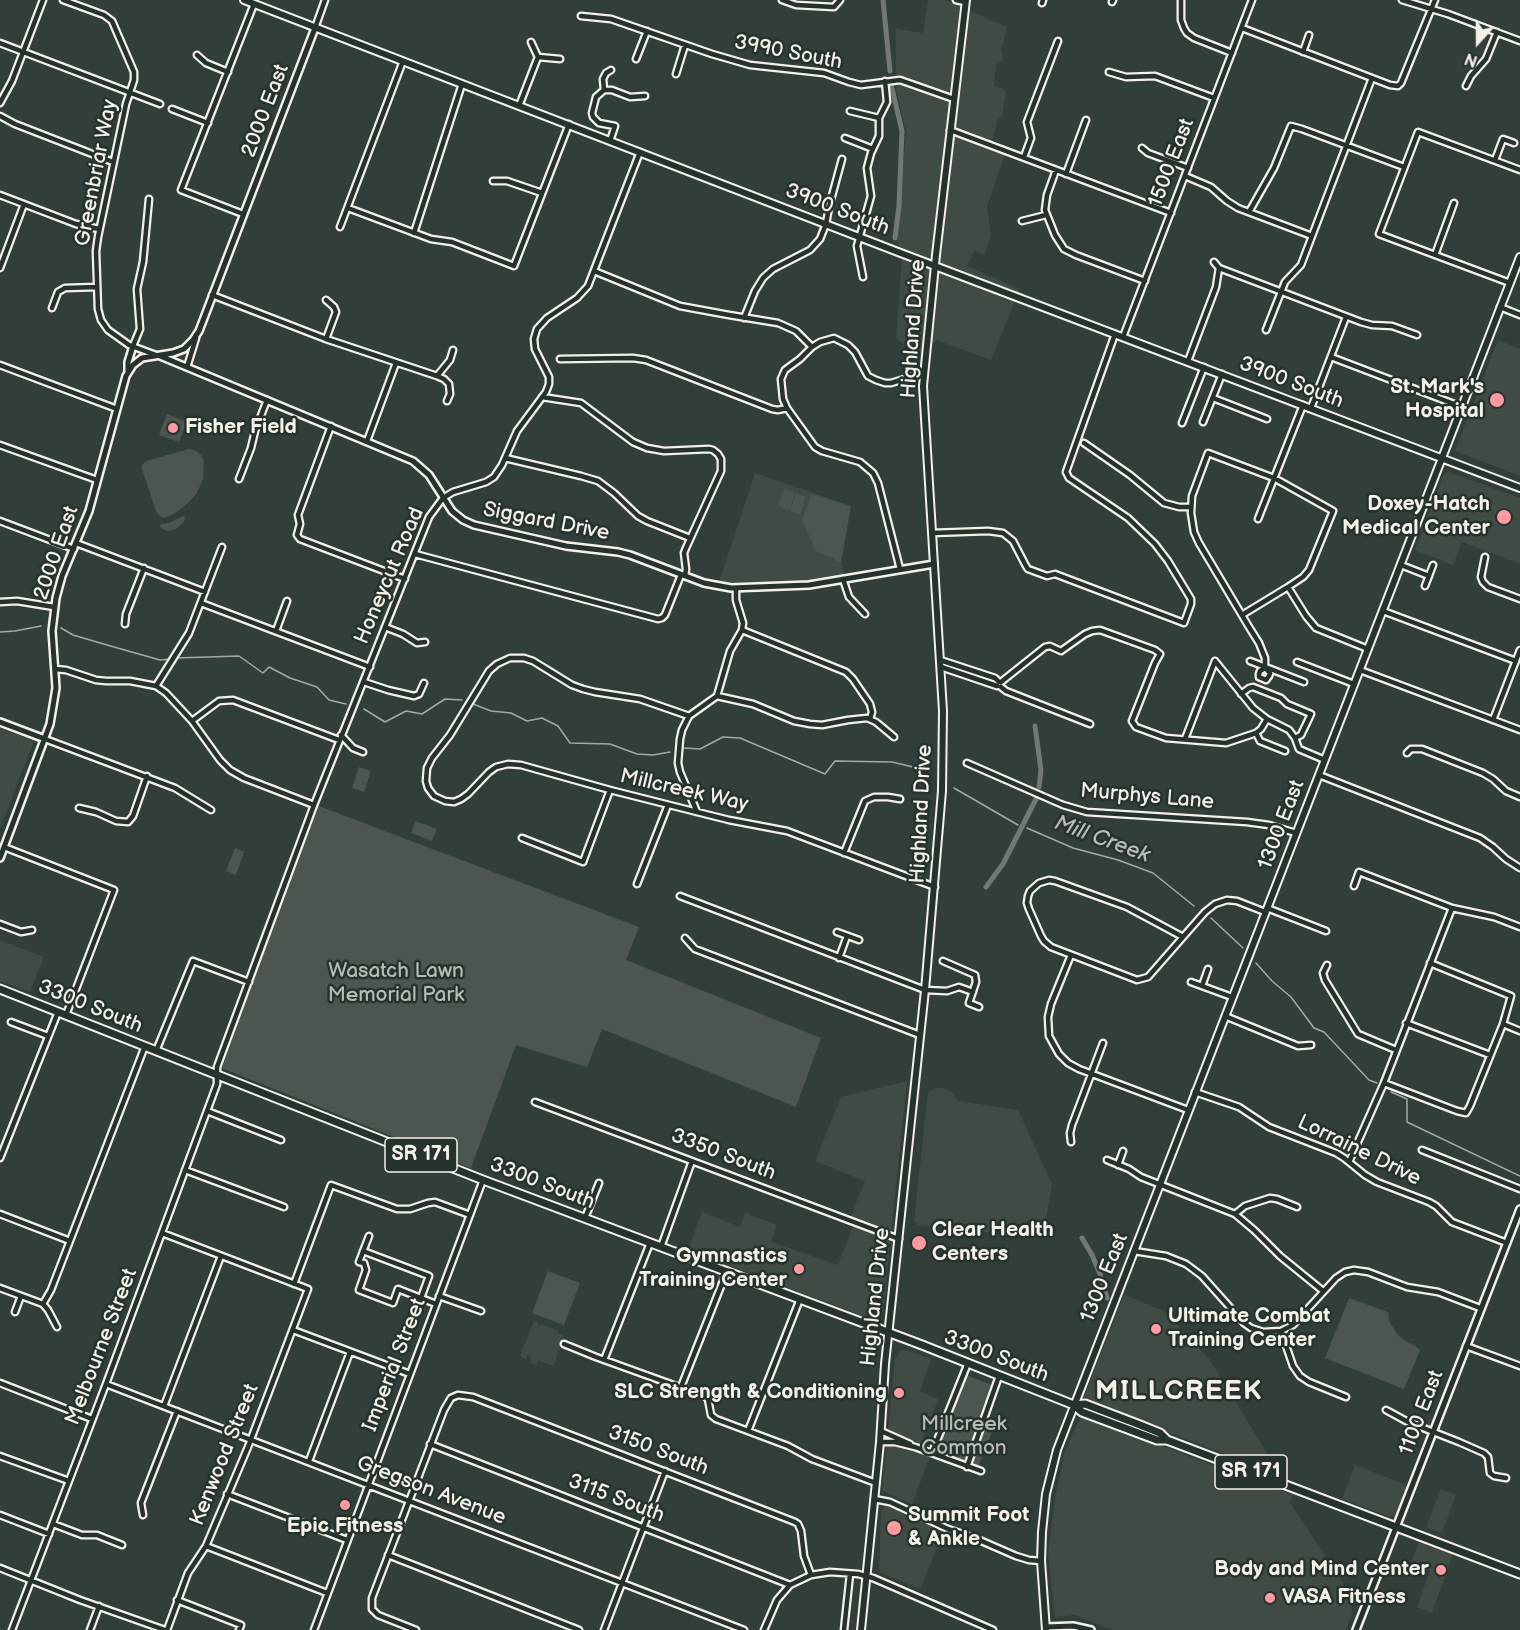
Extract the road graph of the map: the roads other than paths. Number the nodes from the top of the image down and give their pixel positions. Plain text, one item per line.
1 (43, 0) edge
2 (63, 0) edge
3 (244, 0) edge
4 (325, 0) edge
5 (782, 0) edge
6 (840, 0) edge
7 (956, 0) edge
8 (1181, 0) edge
9 (1252, 0) edge
10 (1401, 0) edge
11 (1435, 0) edge
12 (965, 1) edge
13 (254, 4) junction
14 (1432, 9) junction
15 (581, 16) dead end
16 (315, 27) junction
17 (1242, 28) junction
18 (647, 31) junction
19 (1497, 32) junction
20 (1309, 35) dead end
21 (1058, 41) dead end
22 (1520, 41) edge
23 (531, 42) dead end
24 (0, 43) edge
25 (685, 45) junction
26 (23, 51) junction
27 (1303, 52) junction
28 (1232, 53) junction
29 (197, 55) dead end
30 (538, 57) junction
31 (560, 59) dead end
32 (636, 59) dead end
33 (403, 61) junction
34 (611, 70) dead end
35 (228, 72) junction
36 (1109, 72) dead end
37 (676, 74) dead end
38 (1372, 78) junction
39 (885, 81) junction
40 (462, 84) junction
41 (1466, 86) dead end
42 (604, 90) junction
43 (130, 93) junction
44 (645, 96) dead end
45 (1215, 98) junction
46 (954, 99) junction
47 (0, 104) edge
48 (160, 104) dead end
49 (519, 106) junction
50 (172, 109) dead end
51 (850, 111) dead end
52 (0, 116) edge
53 (879, 118) junction
54 (1086, 120) dead end
55 (208, 123) junction
56 (569, 124) junction
57 (950, 130) junction
58 (845, 138) dead end
59 (610, 141) junction
60 (1514, 143) dead end
61 (1346, 145) junction
62 (1142, 148) dead end
63 (873, 149) junction
64 (640, 152) junction
65 (1024, 157) junction
66 (842, 159) dead end
67 (1495, 160) junction
68 (113, 162) junction
69 (1404, 167) junction
70 (1188, 168) junction
71 (1056, 170) junction
72 (1520, 170) edge
73 (1066, 174) junction
74 (1185, 176) junction
75 (492, 181) dead end
76 (542, 193) junction
77 (0, 195) edge
78 (149, 199) dead end
79 (1454, 203) dead end
80 (24, 204) junction
81 (348, 208) junction
82 (1250, 212) junction
83 (1171, 213) junction
84 (243, 214) junction
85 (1046, 215) junction
86 (1022, 221) dead end
87 (826, 224) junction
88 (340, 227) dead end
89 (99, 229) junction
90 (414, 233) junction
91 (860, 236) junction
92 (1312, 236) junction
93 (1435, 255) junction
94 (1520, 257) edge
95 (1214, 261) dead end
96 (935, 265) junction
97 (0, 268) edge
98 (1219, 268) junction
99 (594, 272) junction
100 (864, 277) dead end
101 (1145, 281) junction
102 (1510, 283) junction
103 (97, 287) junction
104 (1280, 291) junction
105 (213, 296) junction
106 (326, 300) dead end
107 (1500, 307) junction
108 (52, 308) dead end
109 (1520, 315) edge
110 (1346, 317) junction
111 (744, 318) junction
112 (1266, 330) dead end
113 (197, 334) junction
114 (1114, 334) junction
115 (1417, 335) dead end
116 (1123, 337) junction
117 (326, 339) junction
118 (133, 346) junction
119 (812, 347) junction
120 (453, 350) dead end
121 (159, 356) junction
122 (1331, 357) junction
123 (560, 359) dead end
124 (1188, 361) junction
125 (396, 363) junction
126 (0, 364) edge
127 (187, 367) junction
128 (1204, 367) junction
129 (128, 372) junction
130 (924, 373) junction
131 (1222, 374) junction
132 (437, 376) junction
133 (542, 397) junction
134 (1213, 398) junction
135 (267, 400) junction
136 (447, 401) dead end
137 (1303, 405) junction
138 (1462, 407) junction
139 (787, 408) junction
140 (1311, 408) junction
141 (117, 409) junction
142 (1267, 419) dead end
143 (1203, 422) dead end
144 (1182, 423) dead end
145 (331, 426) junction
146 (367, 441) junction
147 (1084, 443) dead end
148 (0, 445) edge
149 (1442, 458) junction
150 (505, 459) junction
151 (1274, 478) junction
152 (239, 479) dead end
153 (97, 480) junction
154 (1520, 488) edge
155 (442, 498) junction
156 (1191, 507) junction
157 (1258, 519) dead end
158 (0, 521) edge
159 (932, 533) junction
160 (690, 538) junction
161 (75, 546) junction
162 (222, 547) dead end
163 (415, 554) junction
164 (1485, 557) dead end
165 (934, 564) junction
166 (1401, 565) junction
167 (1433, 566) dead end
168 (144, 568) junction
169 (900, 569) junction
170 (683, 576) junction
171 (1429, 576) junction
172 (405, 579) junction
173 (843, 579) junction
174 (1425, 586) dead end
175 (1288, 587) junction
176 (736, 588) junction
177 (206, 592) junction
178 (1520, 599) edge
179 (287, 601) dead end
180 (0, 602) edge
181 (201, 603) junction
182 (54, 607) junction
183 (1383, 611) junction
184 (865, 614) dead end
185 (1242, 615) junction
186 (125, 624) dead end
187 (385, 627) junction
188 (742, 630) junction
189 (276, 632) junction
190 (425, 642) dead end
191 (1368, 649) junction
192 (1520, 650) edge
193 (1516, 660) junction
194 (1250, 661) dead end
195 (1297, 662) dead end
196 (941, 663) junction
197 (370, 667) junction
198 (1264, 668) junction
199 (55, 669) junction
200 (1360, 670) junction
201 (364, 682) junction
202 (1304, 682) dead end
203 (424, 683) dead end
204 (999, 684) junction
205 (1354, 684) junction
206 (156, 686) junction
207 (1241, 694) junction
208 (717, 696) junction
209 (689, 716) junction
210 (870, 719) junction
211 (1267, 719) junction
212 (1493, 720) junction
213 (192, 721) junction
214 (0, 722) edge
215 (1090, 724) dead end
216 (1520, 730) edge
217 (1256, 733) junction
218 (340, 737) junction
219 (894, 737) dead end
220 (1295, 738) junction
221 (45, 739) junction
222 (1185, 739) junction
223 (1285, 751) dead end
224 (363, 752) dead end
225 (1407, 753) dead end
226 (1325, 760) junction
227 (967, 763) dead end
228 (1319, 775) junction
229 (147, 776) junction
230 (610, 790) junction
231 (1520, 797) edge
232 (900, 799) dead end
233 (314, 805) junction
234 (668, 805) junction
235 (79, 808) dead end
236 (211, 810) dead end
237 (697, 812) junction
238 (1296, 833) junction
239 (522, 838) dead end
240 (4, 847) junction
241 (844, 852) junction
242 (0, 858) edge
243 (1520, 868) edge
244 (637, 884) dead end
245 (1354, 886) dead end
246 (935, 887) junction
247 (680, 896) dead end
248 (1452, 908) junction
249 (1266, 910) junction
250 (0, 924) edge
251 (1520, 927) edge
252 (32, 930) dead end
253 (1326, 931) dead end
254 (837, 932) dead end
255 (847, 936) junction
256 (1184, 937) junction
257 (685, 938) dead end
258 (859, 940) dead end
259 (1071, 955) junction
260 (839, 958) junction
261 (943, 961) dead end
262 (1430, 963) junction
263 (1327, 965) dead end
264 (1208, 969) dead end
265 (249, 982) junction
266 (1191, 982) dead end
267 (1202, 986) junction
268 (0, 989) edge
269 (925, 990) junction
270 (973, 992) junction
271 (1232, 997) junction
272 (979, 1007) dead end
273 (58, 1012) junction
274 (66, 1015) junction
275 (1225, 1016) junction
276 (11, 1022) dead end
277 (1407, 1023) junction
278 (1503, 1024) junction
279 (1520, 1030) edge
280 (920, 1035) junction
281 (48, 1036) junction
282 (1103, 1043) dead end
283 (1311, 1045) dead end
284 (145, 1046) junction
285 (1396, 1050) junction
286 (156, 1051) junction
287 (1490, 1055) junction
288 (1091, 1073) junction
289 (217, 1076) junction
290 (1384, 1083) junction
291 (1196, 1092) junction
292 (535, 1102) dead end
293 (1188, 1110) junction
294 (207, 1111) junction
295 (281, 1140) dead end
296 (1071, 1142) dead end
297 (1422, 1150) dead end
298 (1123, 1151) dead end
299 (0, 1158) edge
300 (1107, 1160) dead end
301 (692, 1161) junction
302 (1350, 1162) junction
303 (1118, 1165) junction
304 (185, 1170) junction
305 (483, 1180) junction
306 (599, 1183) dead end
307 (1160, 1184) junction
308 (1520, 1189) edge
309 (284, 1206) dead end
310 (1297, 1207) dead end
311 (1520, 1209) edge
312 (0, 1214) edge
313 (1235, 1214) junction
314 (470, 1215) junction
315 (585, 1218) junction
316 (162, 1233) junction
317 (369, 1236) dead end
318 (899, 1239) junction
319 (70, 1241) junction
320 (650, 1242) junction
321 (1507, 1243) junction
322 (661, 1247) junction
323 (363, 1251) junction
324 (1134, 1251) junction
325 (221, 1256) junction
326 (727, 1272) junction
327 (294, 1284) junction
328 (0, 1288) edge
329 (1323, 1291) junction
330 (21, 1296) junction
331 (439, 1296) junction
332 (421, 1298) junction
333 (800, 1299) junction
334 (43, 1304) junction
335 (436, 1304) junction
336 (1480, 1308) junction
337 (480, 1311) dead end
338 (15, 1312) dead end
339 (57, 1327) dead end
340 (293, 1330) junction
341 (1281, 1331) junction
342 (889, 1332) junction
343 (564, 1344) dead end
344 (1466, 1346) junction
345 (350, 1352) junction
346 (604, 1360) junction
347 (968, 1364) junction
348 (1520, 1366) edge
349 (410, 1374) junction
350 (999, 1376) junction
351 (0, 1383) edge
352 (106, 1384) junction
353 (681, 1387) junction
354 (1346, 1397) dead end
355 (1074, 1405) junction
356 (164, 1406) junction
357 (177, 1410) junction
358 (1386, 1410) dead end
359 (92, 1419) junction
360 (748, 1431) junction
361 (881, 1431) junction
362 (1433, 1431) junction
363 (250, 1439) junction
364 (880, 1442) junction
365 (430, 1444) junction
366 (915, 1447) junction
367 (932, 1453) junction
368 (0, 1456) edge
369 (309, 1461) junction
370 (967, 1467) junction
371 (665, 1471) junction
372 (981, 1471) dead end
373 (1506, 1478) dead end
374 (69, 1481) junction
375 (876, 1483) junction
376 (368, 1484) junction
377 (227, 1494) junction
378 (874, 1499) junction
379 (409, 1500) junction
380 (0, 1515) edge
381 (142, 1515) dead end
382 (53, 1524) junction
383 (1396, 1526) junction
384 (644, 1527) junction
385 (49, 1534) junction
386 (347, 1540) junction
387 (122, 1545) dead end
388 (206, 1546) junction
389 (388, 1555) junction
390 (1041, 1561) junction
391 (0, 1568) edge
392 (850, 1574) junction
393 (1520, 1574) edge
394 (811, 1575) junction
395 (867, 1576) junction
396 (31, 1581) junction
397 (622, 1583) junction
398 (790, 1585) junction
399 (327, 1593) junction
400 (177, 1600) junction
401 (99, 1606) junction
402 (240, 1627) edge
403 (1046, 1629) edge
404 (12, 1630) edge
405 (90, 1630) edge
406 (166, 1630) edge
407 (314, 1630) edge
408 (416, 1630) edge
409 (579, 1630) edge
410 (604, 1630) edge
411 (744, 1630) edge
412 (764, 1630) edge
413 (844, 1630) edge
414 (861, 1630) edge
415 (993, 1630) edge
416 (1091, 1630) edge
417 (1356, 1630) edge

1 - 26 street
2 - 43 street, Greenbriar Way
3 - 13 main road, 3900 South
4 - 16 street, 2000 East
5 - 6 street
7 - 12 street
8 - 28 street
9 - 17 street, 1500 East
10 - 14 street
11 - 14 street
12 - 46 main road, Highland Drive
13 - 16 main road, 3900 South
13 - 35 street
14 - 19 street
14 - 38 street
15 - 18 street, 3990 South
16 - 33 main road, 3900 South
16 - 84 street, 2000 East
17 - 27 street
17 - 28 street, 1500 East
18 - 25 street, 3990 South
18 - 32 street
19 - 22 street
19 - 41 street
20 - 27 street
21 - 65 street
23 - 30 street
24 - 26 street
25 - 37 street
25 - 39 street, 3990 South
26 - 43 street
26 - 47 street
27 - 38 street
28 - 45 street, 1500 East
29 - 35 street
30 - 31 street
30 - 49 street
33 - 40 main road, 3900 South
33 - 81 street
34 - 42 street
35 - 55 street
36 - 45 street
38 - 61 street
39 - 46 street, 3990 South
39 - 53 street
40 - 49 main road, 3900 South
40 - 90 street
42 - 44 street
42 - 59 street
43 - 48 street
43 - 68 street, Greenbriar Way
45 - 70 street, 1500 East
46 - 57 main road, Highland Drive
49 - 56 main road, 3900 South
50 - 55 street
51 - 53 street
52 - 68 street
53 - 63 street
54 - 73 street
55 - 84 street
56 - 59 main road, 3900 South
56 - 76 street
57 - 65 street
57 - 96 main road, Highland Drive
58 - 63 street
59 - 64 main road, 3900 South
60 - 67 street
61 - 69 street
61 - 82 street
61 - 92 street
62 - 70 street
63 - 91 street
64 - 87 main road, 3900 South
64 - 99 street, Honeycut Road
65 - 71 street
66 - 87 street
67 - 69 street
67 - 72 street
68 - 89 street, Greenbriar Way
69 - 93 street
70 - 74 street, 1500 East
71 - 73 street
71 - 85 street
73 - 83 street
74 - 82 street
74 - 83 street, 1500 East
75 - 76 street
76 - 90 street
77 - 80 street
78 - 118 street
79 - 93 street
80 - 89 street
80 - 97 street
81 - 88 street
81 - 90 street
82 - 92 street
83 - 101 street, 1500 East
84 - 105 street, 2000 East
85 - 86 street
85 - 101 street
87 - 91 main road, 3900 South
87 - 111 street
89 - 103 street, Greenbriar Way
91 - 96 main road, 3900 South
91 - 100 street
92 - 104 street
93 - 102 street
94 - 102 main road, 1300 East
95 - 98 street
96 - 114 main road, 3900 South
96 - 130 main road, Highland Drive
98 - 104 street
98 - 124 street
99 - 111 street
99 - 133 street, Honeycut Road
101 - 116 street, 1500 East
102 - 107 main road, 1300 East
103 - 108 street
103 - 118 street, Greenbriar Way
104 - 110 street
104 - 112 street
105 - 113 street, 2000 East
105 - 117 street
106 - 117 street
107 - 109 street
107 - 138 main road, 1300 East
110 - 115 street
110 - 122 street
111 - 119 street
113 - 121 street, 2000 East
113 - 127 street, 2000 East
114 - 116 main road, 3900 South
114 - 159 street
116 - 124 main road, 3900 South
117 - 125 street
118 - 121 street, Greenbriar Way
118 - 129 street
119 - 130 street
119 - 139 street
120 - 132 street
121 - 127 street, Siggard Drive
121 - 129 street, 2000 East
122 - 138 street
122 - 140 street
123 - 139 street
124 - 128 main road, 3900 South
125 - 132 street
125 - 146 street
126 - 141 street
127 - 135 street, Siggard Drive
128 - 131 main road, 3900 South
128 - 144 street
129 - 141 street, 2000 East
130 - 159 main road, Highland Drive
131 - 134 street
131 - 137 main road, 3900 South
132 - 136 street
133 - 150 street, Honeycut Road
133 - 160 street
134 - 142 street
134 - 143 street
135 - 145 street, Siggard Drive
135 - 152 street
137 - 140 main road, 3900 South
137 - 151 street
138 - 149 main road, 1300 East
139 - 169 street
140 - 149 main road, 3900 South
141 - 153 street, 2000 East
145 - 146 street, Siggard Drive
145 - 172 street
146 - 155 street, Siggard Drive
147 - 156 street
148 - 153 street
149 - 154 main road, 3900 South
149 - 166 main road, 1300 East
150 - 155 street, Honeycut Road
150 - 160 street
151 - 156 street
151 - 157 street
151 - 175 street
153 - 161 street, 2000 East
155 - 163 street, Honeycut Road
155 - 170 street, Siggard Drive
156 - 185 street
158 - 161 street
159 - 165 main road, Highland Drive
160 - 170 street
161 - 168 street
161 - 182 street, 2000 East
162 - 177 street
163 - 170 street
163 - 172 street, Honeycut Road
164 - 178 street
165 - 169 street, Siggard Drive
165 - 196 main road, Highland Drive
166 - 171 street
166 - 183 main road, 1300 East
167 - 171 street
168 - 177 street
168 - 186 street
169 - 173 street, Siggard Drive
170 - 176 street, Siggard Drive
171 - 174 street
172 - 187 street, Honeycut Road
173 - 176 street, Siggard Drive
173 - 184 street
175 - 185 street
175 - 191 street
176 - 188 street
177 - 181 street
179 - 189 street
180 - 182 street
181 - 189 street
181 - 206 street
182 - 199 street, 2000 East
183 - 191 main road, 1300 East
183 - 193 street
185 - 198 street
187 - 190 street
187 - 197 street, Honeycut Road
188 - 208 street
188 - 210 street
189 - 197 street
191 - 200 main road, 1300 East
192 - 193 street
193 - 212 street
194 - 198 street
195 - 205 street
196 - 204 street
196 - 246 main road, Highland Drive
197 - 201 street, Honeycut Road
198 - 202 street
199 - 206 street
199 - 221 street, 2000 East
200 - 205 main road, 1300 East
200 - 212 street
201 - 203 street
201 - 218 street, Honeycut Road
204 - 215 street
204 - 222 street
205 - 226 main road, 1300 East
206 - 213 street
207 - 211 street
207 - 220 street
207 - 222 street
208 - 209 street
208 - 210 street
209 - 230 street, Millcreek Way
209 - 237 street
210 - 219 street
211 - 217 street
211 - 220 street
212 - 216 street
213 - 218 street
213 - 233 street
214 - 221 street
217 - 222 street
217 - 223 street
218 - 224 street
218 - 233 street, Honeycut Road
220 - 226 street
221 - 229 street
221 - 240 street, 2000 East
225 - 231 street
226 - 228 main road, 1300 East
227 - 238 street, Murphys Lane
228 - 238 main road, 1300 East
228 - 243 street
229 - 235 street
229 - 236 street
230 - 234 street, Millcreek Way
230 - 239 street
232 - 241 street
233 - 265 street, Honeycut Road
234 - 237 street, Millcreek Way
234 - 244 street
237 - 241 street, Millcreek Way
238 - 249 main road, 1300 East
240 - 242 street, 2000 East
240 - 274 street
241 - 246 street, Millcreek Way
245 - 248 street
246 - 269 main road, Highland Drive
247 - 260 street
248 - 251 street
248 - 262 street
249 - 253 street
249 - 256 street
249 - 271 main road, 1300 East
250 - 252 street
254 - 255 street
255 - 258 street
255 - 260 street
256 - 259 street
256 - 259 street
257 - 280 street
259 - 288 street
260 - 269 street
261 - 270 street
262 - 277 street
262 - 278 street
263 - 285 street
264 - 267 street
265 - 286 street
265 - 289 street, Honeycut Road
266 - 267 street
267 - 271 street
268 - 273 main road, 3300 South / SR 171
269 - 270 street
269 - 280 main road, Highland Drive
270 - 272 street
271 - 275 main road, 1300 East
273 - 274 main road, 3300 South / SR 171
273 - 281 street
274 - 284 main road, 3300 South / SR 171
275 - 283 street
275 - 291 main road, 1300 East
276 - 281 street
277 - 285 street
277 - 287 street
278 - 279 street
278 - 287 street
280 - 318 main road, Highland Drive
281 - 299 street
282 - 288 street
284 - 286 main road, 3300 South / SR 171
284 - 319 street
285 - 290 street
286 - 289 main road, 3300 South / SR 171
287 - 290 street
288 - 293 street
288 - 296 street
289 - 294 street, Melbourne Street
289 - 305 main road, 3300 South / SR 171
290 - 302 street
291 - 293 main road, 1300 East
291 - 302 street, Lorraine Drive
292 - 301 street, 3350 South
293 - 307 main road, 1300 East
294 - 295 street
294 - 304 street, Melbourne Street
297 - 308 street
298 - 303 street
300 - 303 street
301 - 318 street, 3350 South
301 - 322 street
302 - 321 street, Lorraine Drive
303 - 307 street
304 - 309 street
304 - 316 street, Melbourne Street
305 - 314 street, Imperial Street
305 - 315 main road, 3300 South / SR 171
306 - 315 street
307 - 313 street
307 - 324 main road, 1300 East
310 - 313 street
311 - 321 street, 1100 East
312 - 319 street
313 - 329 street
314 - 327 street
314 - 331 street, Imperial Street
315 - 320 main road, 3300 South / SR 171
316 - 325 street
316 - 352 street, Melbourne Street
317 - 323 street
318 - 342 main road, Highland Drive
319 - 334 street
320 - 322 main road, 3300 South / SR 171
320 - 346 street
321 - 336 street, 1100 East
322 - 326 main road, 3300 South / SR 171
323 - 332 street
323 - 332 street
324 - 341 street
324 - 355 main road, 1300 East
325 - 327 street
325 - 356 street
326 - 333 main road, 3300 South / SR 171
326 - 353 street
327 - 340 street, Kenwood Street
328 - 330 street
329 - 336 street
329 - 341 street
330 - 334 street
330 - 338 street
331 - 335 street, Imperial Street
331 - 337 street
332 - 335 street
333 - 342 main road, 3300 South / SR 171
333 - 360 street
334 - 339 street
335 - 349 street, Imperial Street
336 - 344 street, 1100 East
340 - 345 street
340 - 363 street, Kenwood Street
341 - 354 street
342 - 347 main road, 3300 South / SR 171
342 - 361 main road, Highland Drive
343 - 346 street
344 - 348 street
344 - 362 street, 1100 East
345 - 349 street
345 - 369 street
346 - 353 street
347 - 350 main road, 3300 South / SR 171
347 - 367 street
349 - 376 street, Imperial Street
350 - 355 main road, 3300 South / SR 171
350 - 370 street
351 - 359 street
352 - 356 street, Gregson Avenue
352 - 359 street, Melbourne Street
353 - 360 street
355 - 383 main road, 3300 South / SR 171
355 - 390 main road, 1300 East
356 - 357 street, Gregson Avenue
357 - 363 street, Gregson Avenue
357 - 381 street
358 - 362 street
359 - 374 street, Melbourne Street
360 - 375 street
361 - 364 main road, Highland Drive
361 - 366 street
362 - 373 street
362 - 383 street, 1100 East
363 - 369 street, Gregson Avenue
363 - 377 street, Kenwood Street
364 - 366 street
364 - 375 main road, Highland Drive
365 - 371 street, 3150 South
365 - 379 street
365 - 384 street, 3115 South
366 - 367 street
367 - 370 street
368 - 374 street
369 - 376 street, Gregson Avenue
370 - 372 street
371 - 384 street
371 - 394 street, 3150 South
374 - 382 street, Melbourne Street
375 - 378 main road, Highland Drive
376 - 379 street, Gregson Avenue
376 - 386 street, Imperial Street
377 - 386 street
377 - 388 street, Kenwood Street
378 - 390 street
378 - 395 main road, Highland Drive
379 - 389 street
379 - 397 street, Gregson Avenue
380 - 385 street
382 - 385 street, Melbourne Street
382 - 387 street
383 - 393 main road, 3300 South / SR 171
383 - 417 street, 1100 East
384 - 397 street
384 - 398 street, 3115 South
385 - 396 street, Melbourne Street
386 - 399 street, Imperial Street
388 - 399 street
388 - 400 street, Kenwood Street
389 - 408 street
389 - 409 street
390 - 403 main road, 1300 East
391 - 396 street
392 - 394 street
392 - 395 street
392 - 413 street
394 - 398 street
395 - 414 main road, Highland Drive
395 - 415 street
396 - 401 street
396 - 404 street, Melbourne Street
397 - 410 street
397 - 411 street, Gregson Avenue
398 - 412 street
399 - 407 street, Imperial Street
400 - 402 street
400 - 406 street, Kenwood Street
401 - 405 street
401 - 406 street
403 - 416 street

